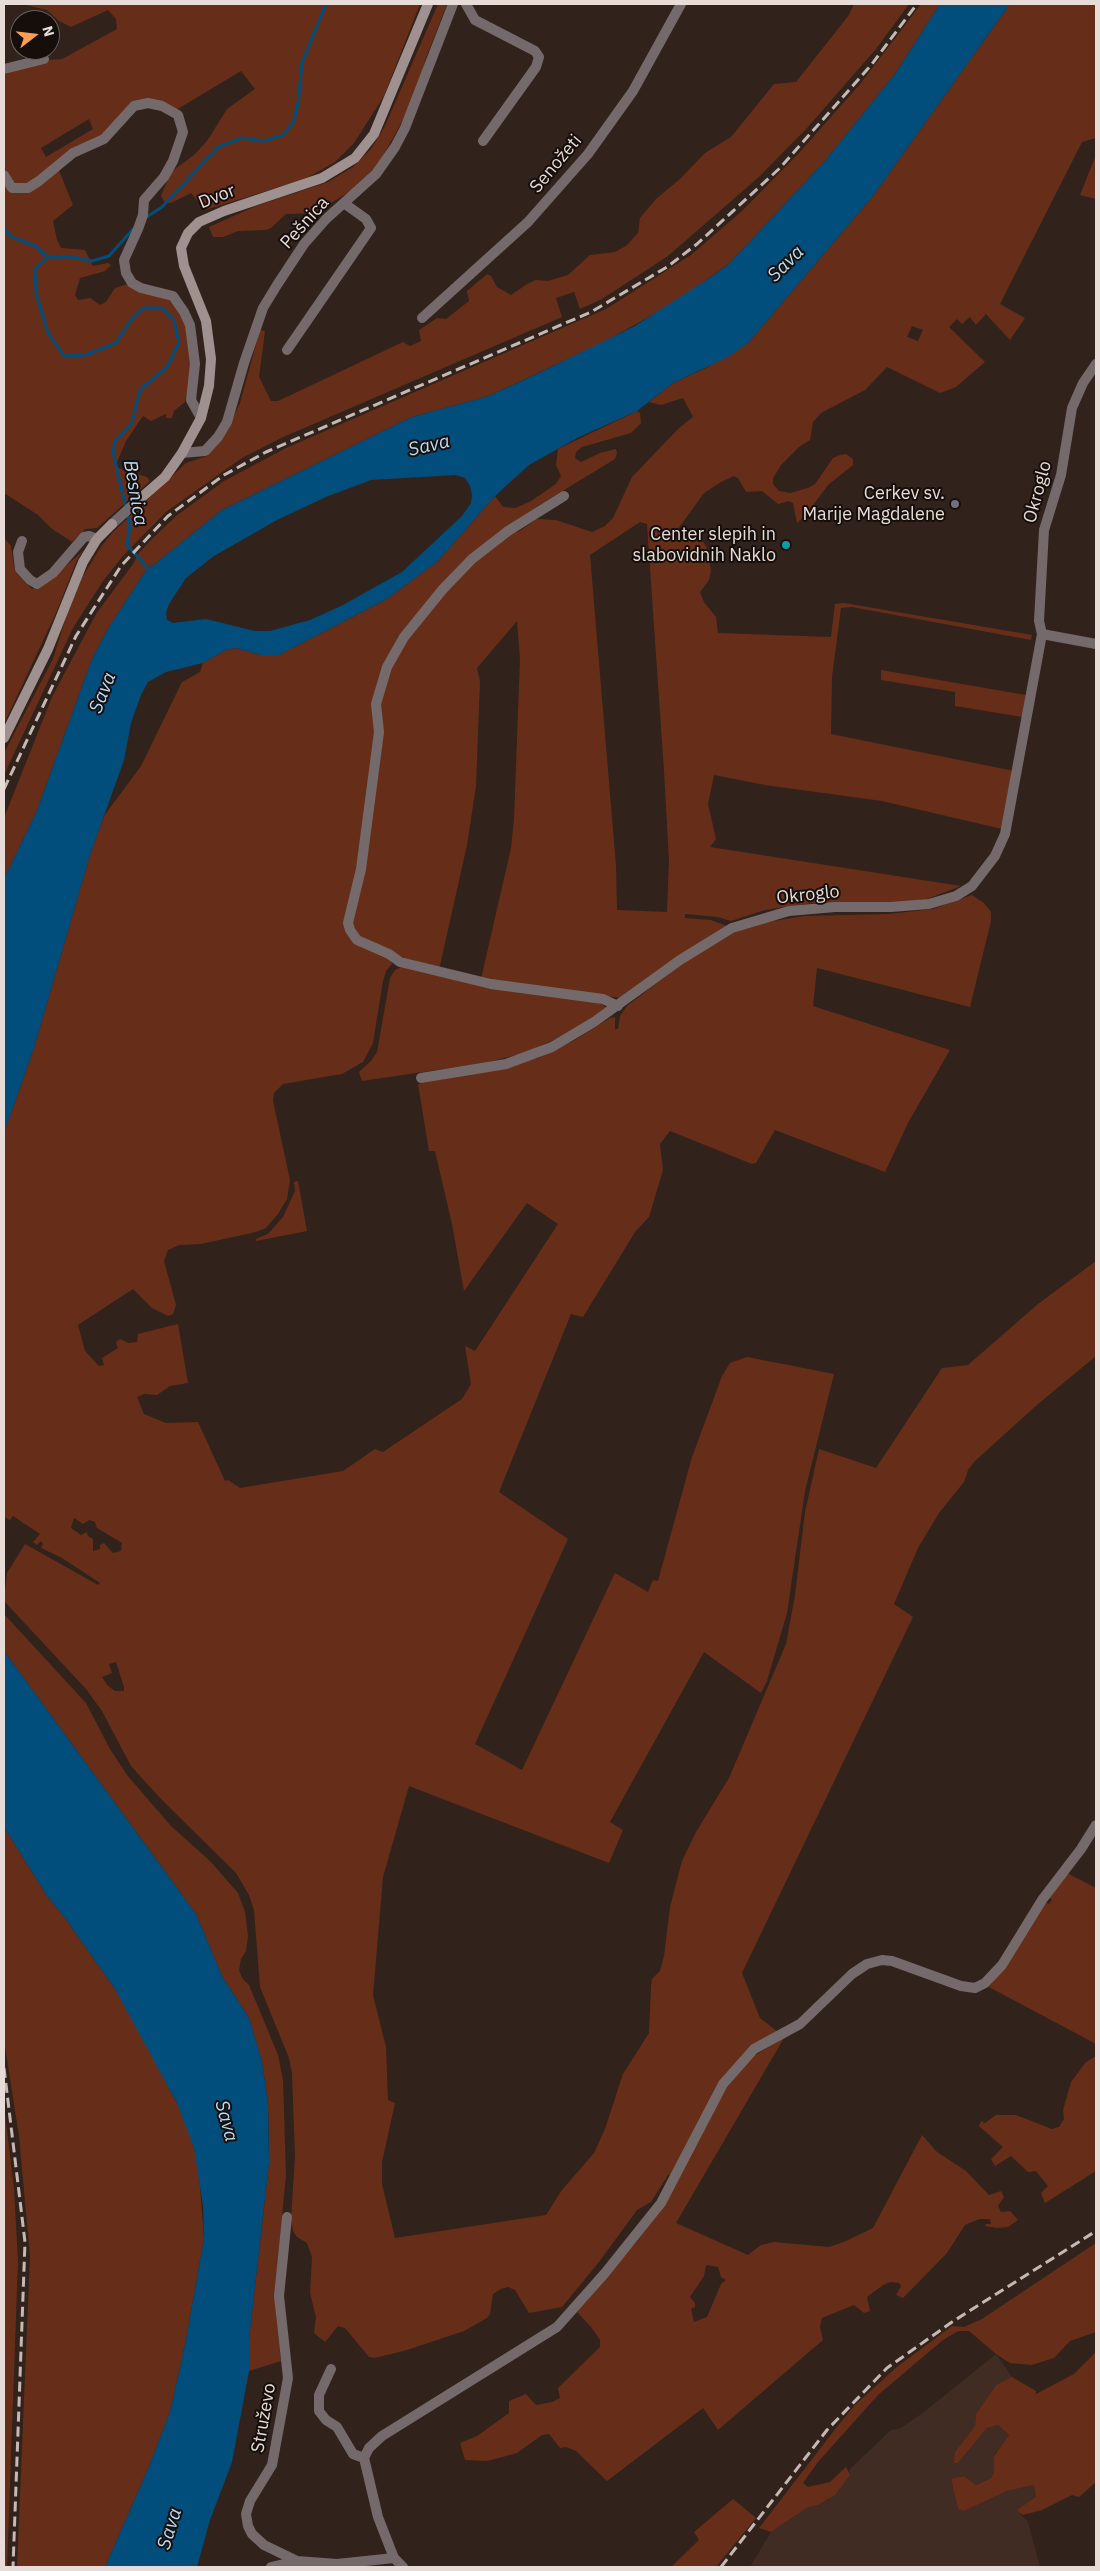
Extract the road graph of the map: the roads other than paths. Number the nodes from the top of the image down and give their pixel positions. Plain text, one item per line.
1 (428, 4) edge
2 (453, 4) edge
3 (466, 4) edge
4 (681, 4) edge
5 (37, 60) edge
6 (4, 69) edge
7 (482, 141) dead end
8 (4, 175) edge
9 (344, 204) junction
10 (422, 318) dead end
11 (286, 350) dead end
12 (1096, 364) edge
13 (201, 418) junction
14 (182, 453) junction
15 (564, 496) dead end
16 (97, 539) junction
17 (22, 541) dead end
18 (1042, 634) junction
19 (1096, 644) edge
20 (4, 738) edge
21 (618, 1006) junction
22 (421, 1078) dead end
23 (1096, 1825) edge
24 (287, 2217) dead end
25 (331, 2369) dead end
26 (364, 2458) junction
27 (394, 2558) junction
28 (297, 2561) junction
29 (271, 2567) edge
30 (403, 2567) edge

1 - 13 street, Dvor
2 - 9 street, Pešnica
3 - 7 street
4 - 10 street, Senožeti
5 - 6 street
8 - 13 street
9 - 11 street
9 - 14 street, Pešnica
12 - 18 street, Okroglo
13 - 14 street, Dvor
14 - 16 street, Dvor
15 - 21 street
16 - 17 street
16 - 20 street
18 - 19 street
18 - 21 street, Okroglo
21 - 22 street, Okroglo
23 - 26 street
24 - 28 street, Struževo
25 - 26 street
26 - 27 street
27 - 28 street, Struževo
27 - 30 street
28 - 29 street, Struževo

